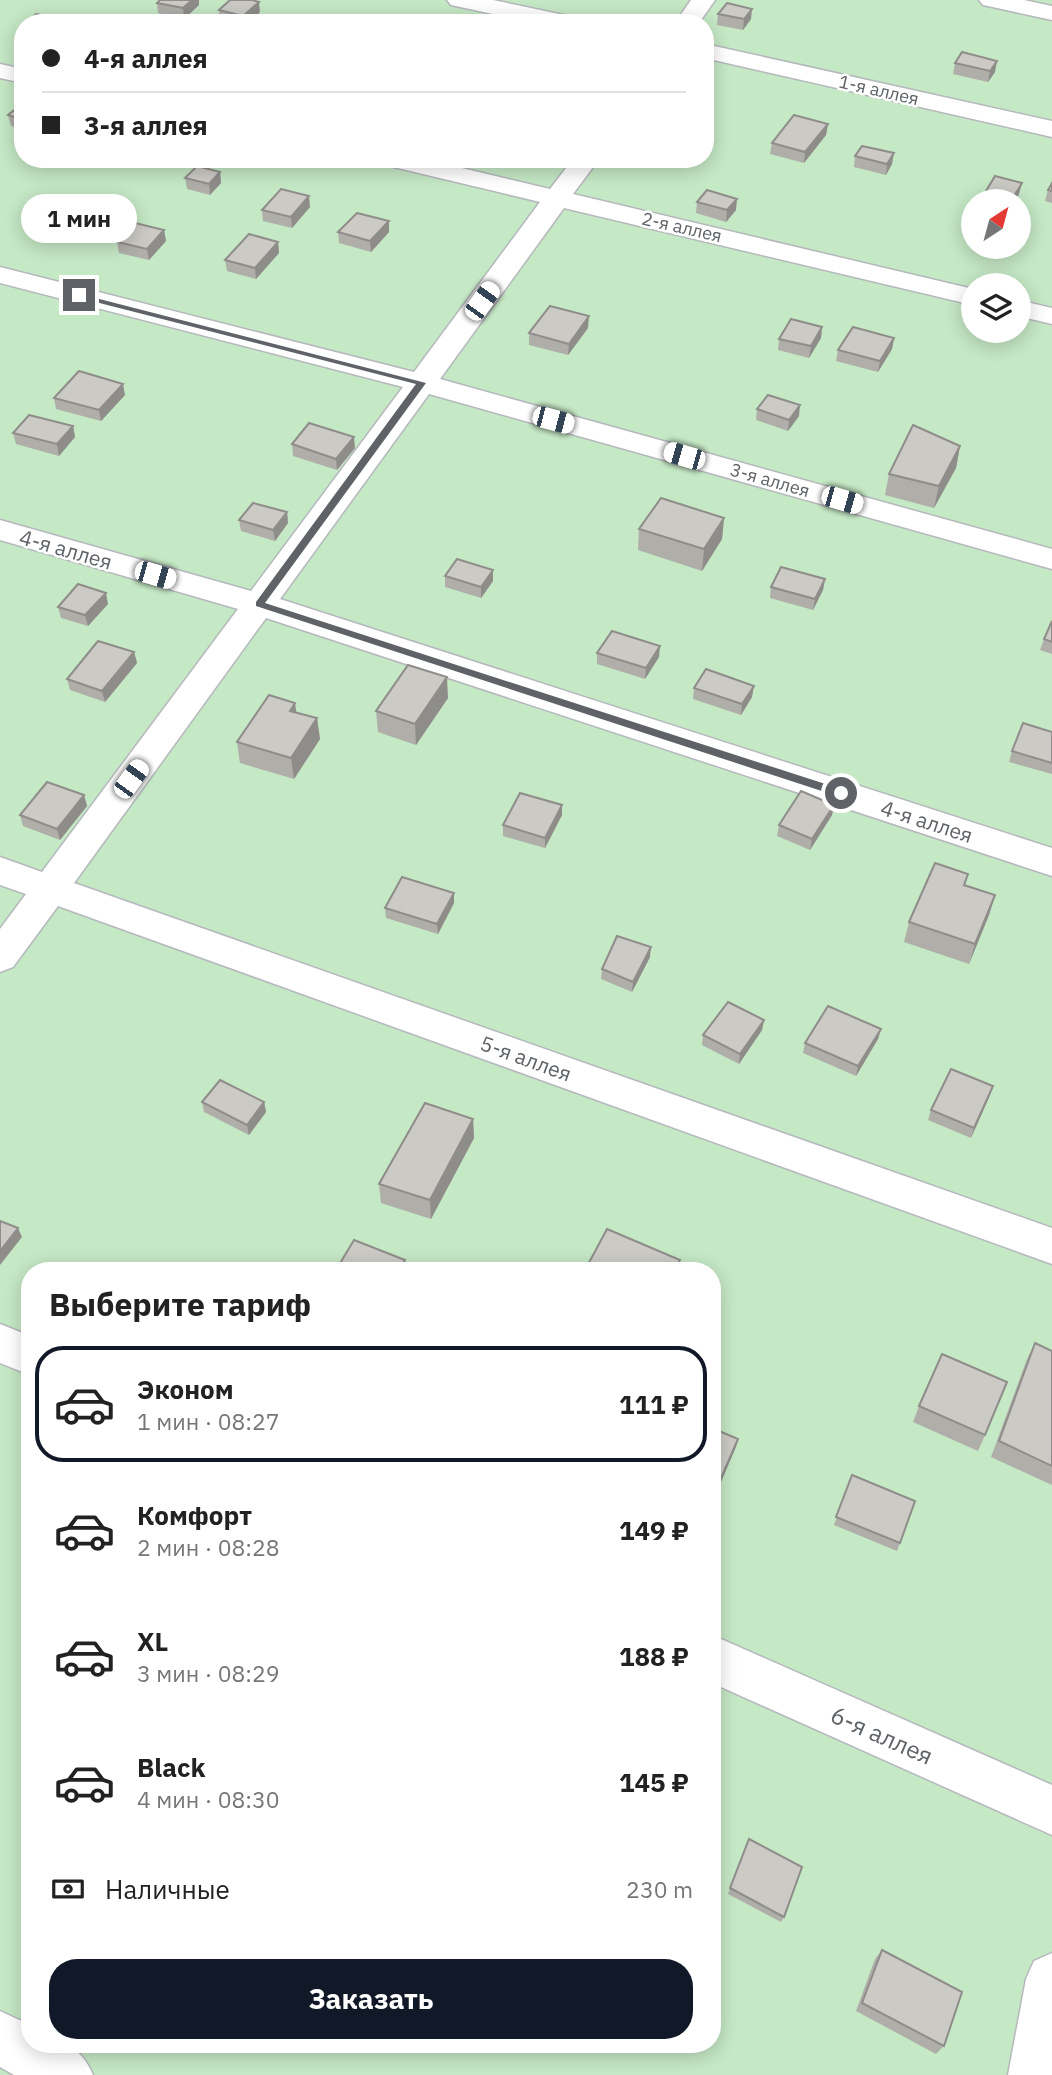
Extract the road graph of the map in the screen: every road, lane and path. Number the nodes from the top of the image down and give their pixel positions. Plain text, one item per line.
1 (459, 0) edge
2 (991, 0) edge
3 (1052, 13) edge
4 (527, 14) edge
5 (714, 53) edge
6 (1052, 129) edge
7 (429, 168) edge
8 (580, 168) edge
9 (558, 198) junction
10 (0, 275) edge
11 (961, 294) edge
12 (1031, 311) edge
13 (1052, 316) edge
14 (422, 383) junction
15 (0, 530) edge
16 (1052, 559) edge
17 (259, 604) junction
18 (1052, 862) edge
19 (0, 871) edge
20 (51, 888) junction
21 (0, 957) edge
22 (1052, 1246) edge
23 (0, 1343) edge
24 (21, 1352) edge
25 (721, 1663) edge
26 (1052, 1810) edge
27 (1052, 1979) edge
28 (0, 2038) edge
29 (21, 2050) edge
30 (27, 2053) edge
31 (66, 2075) edge
32 (1035, 2075) edge

1 - 4 street
2 - 3 street
5 - 6 street, 1-я аллея
7 - 9 street, 2-я аллея
8 - 9 street
9 - 11 street, 2-я аллея
9 - 14 street
10 - 14 street, 3-я аллея
12 - 13 street
14 - 16 street, 3-я аллея
14 - 17 street
15 - 17 street, 4-я аллея
17 - 18 street, 4-я аллея
17 - 20 street
19 - 20 street, 5-я аллея
20 - 21 street
20 - 22 street, 5-я аллея
23 - 24 street
25 - 26 street, 6-я аллея
27 - 32 street
28 - 29 street
30 - 31 street

